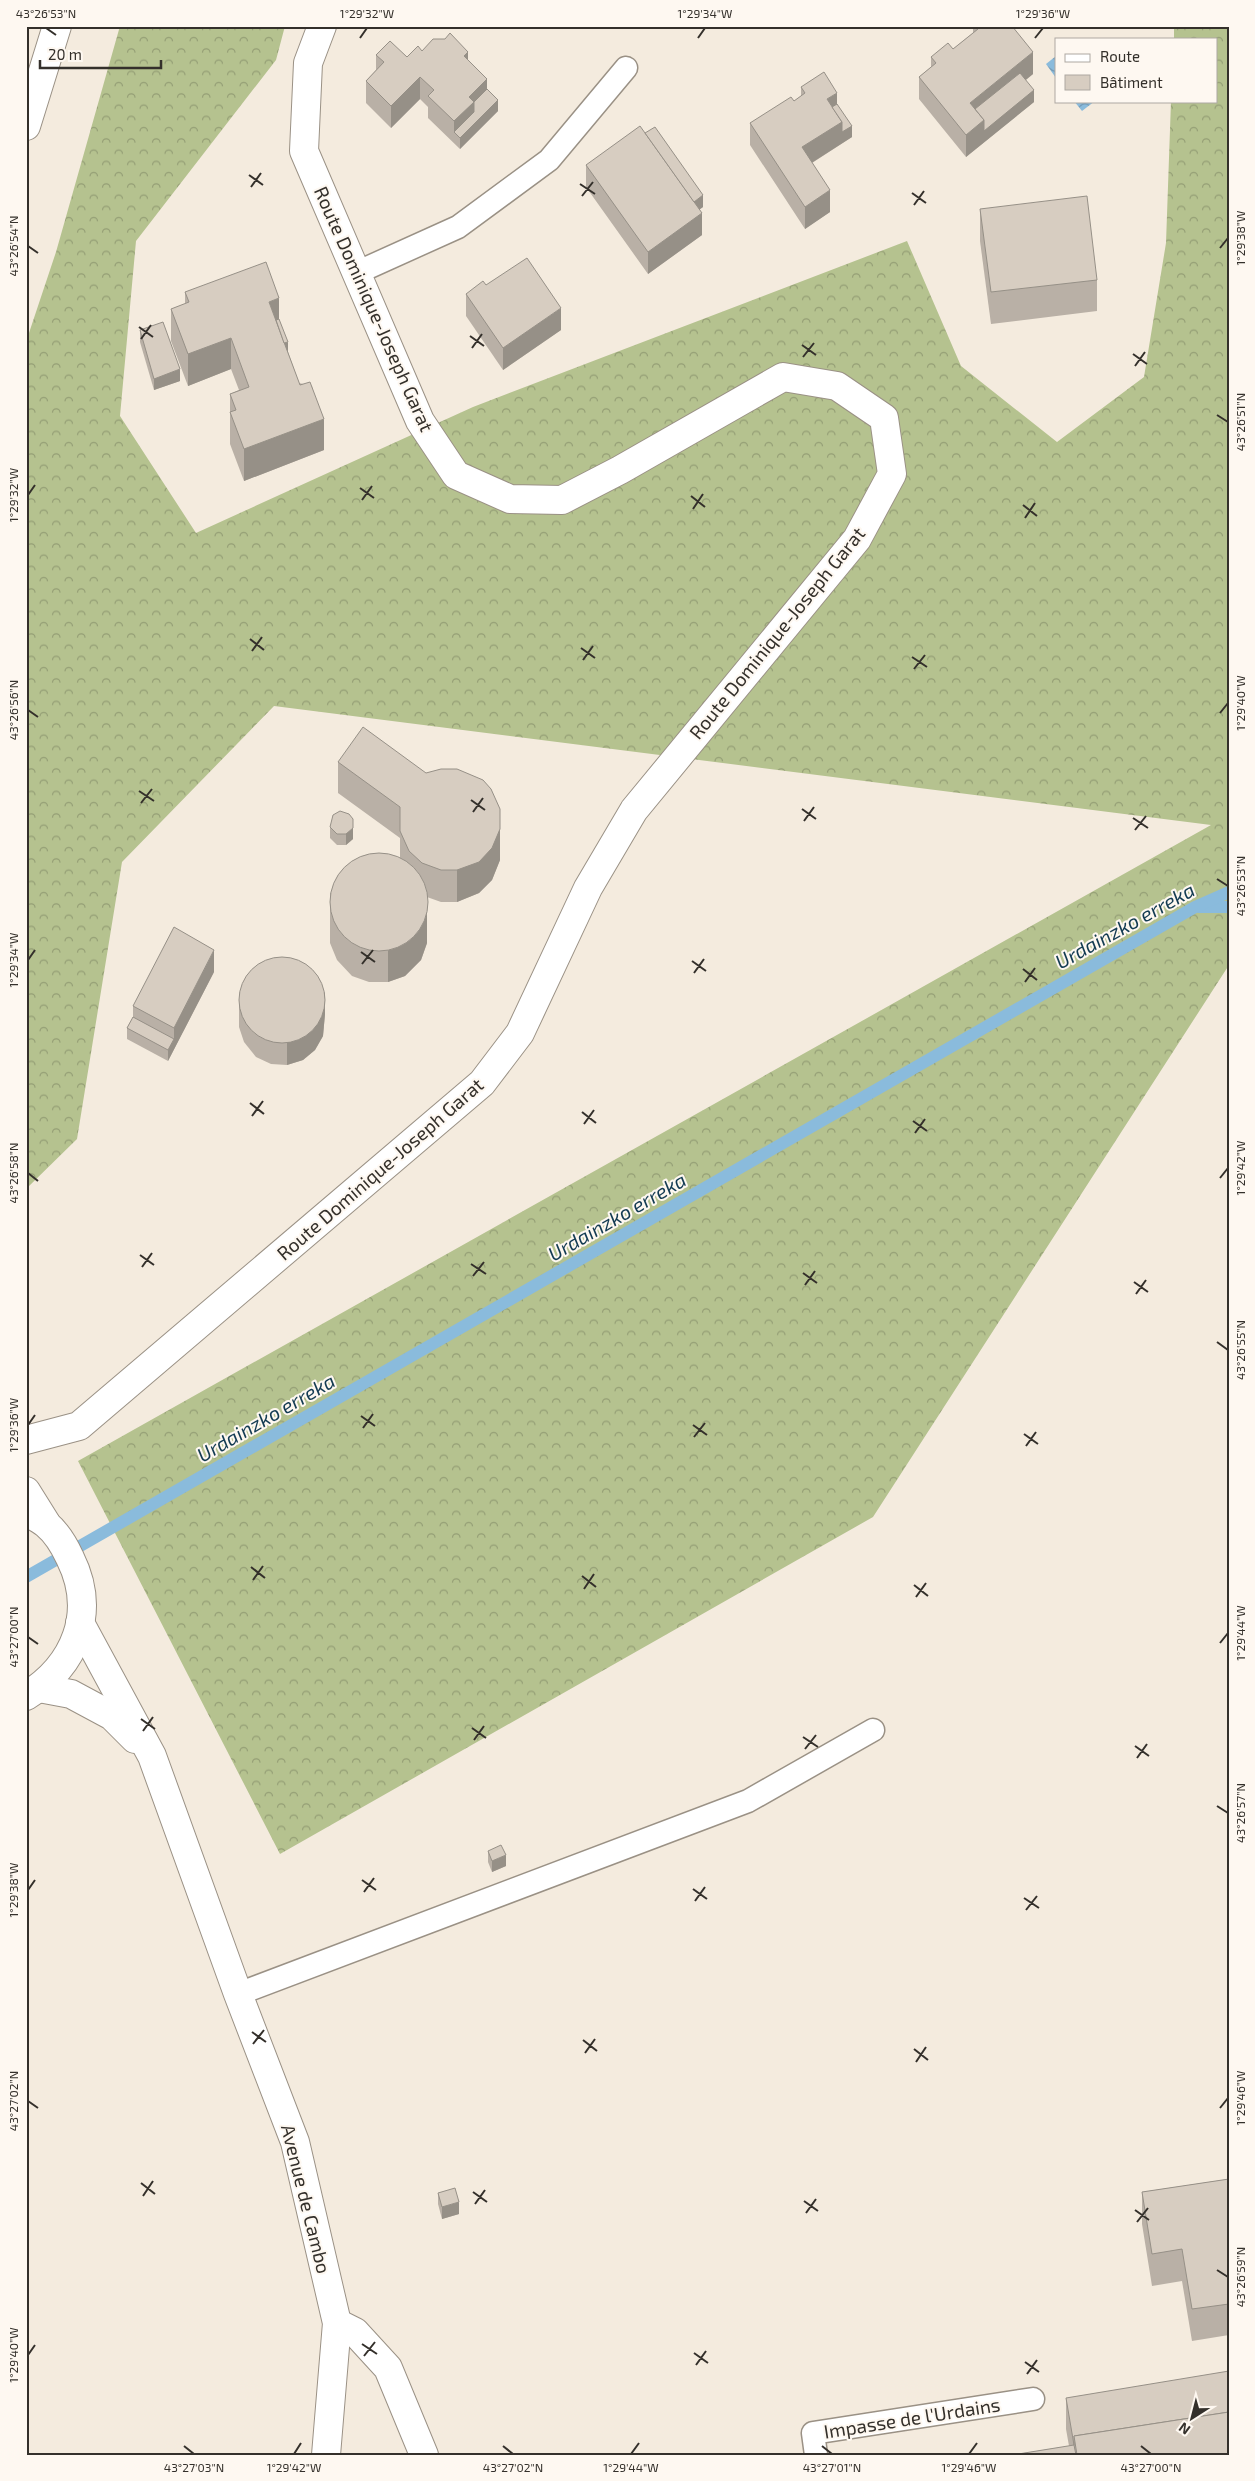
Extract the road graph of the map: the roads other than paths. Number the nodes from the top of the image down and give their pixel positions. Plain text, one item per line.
1 (57, 26) edge
2 (322, 26) edge
3 (626, 68) dead end
4 (26, 126) edge
5 (356, 272) junction
6 (26, 1440) edge
7 (26, 1491) edge
8 (44, 1525) edge
9 (80, 1623) junction
10 (33, 1692) edge
11 (873, 1730) dead end
12 (152, 1756) junction
13 (238, 1994) junction
14 (337, 2323) junction
15 (1033, 2400) dead end
16 (326, 2455) edge
17 (424, 2455) edge
18 (816, 2455) edge

1 - 4 main road
2 - 5 main road, Route Dominique-Joseph Garat
3 - 5 lane
5 - 6 main road, Route Dominique-Joseph Garat
7 - 8 main road
8 - 9 main road
9 - 10 main road
9 - 12 main road, Avenue de Cambo
10 - 12 main road, Avenue de Cambo
11 - 13 lane
12 - 13 main road, Avenue de Cambo
13 - 14 main road, Avenue de Cambo
14 - 16 main road, Avenue de Cambo
14 - 17 main road
15 - 18 lane, Impasse de l'Urdains

